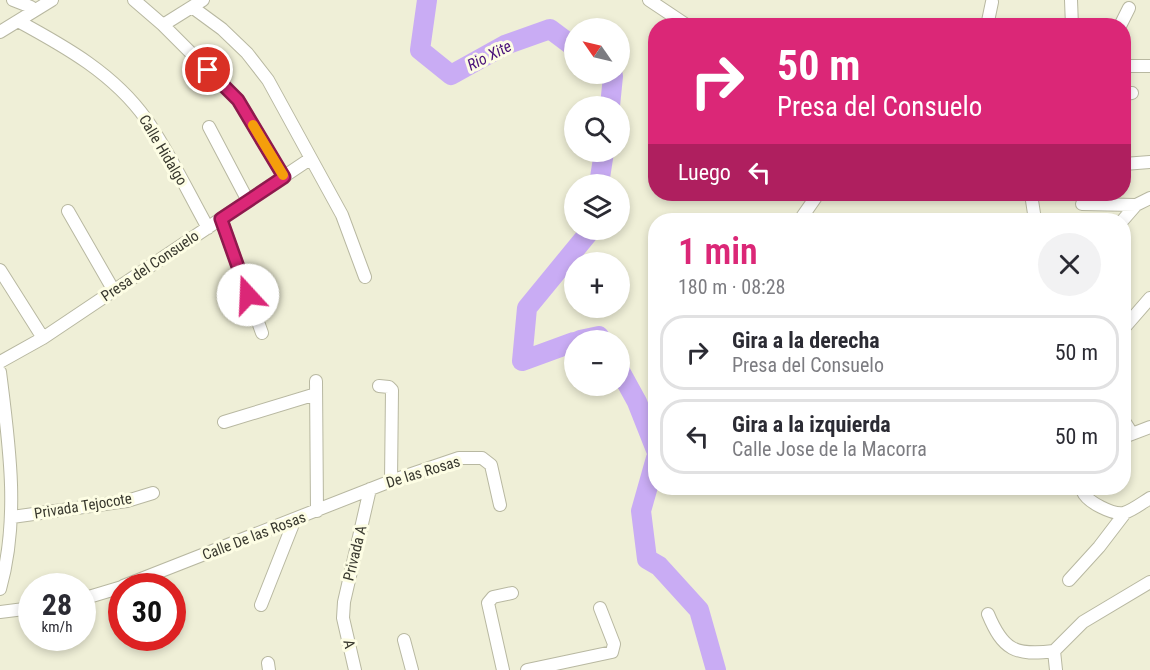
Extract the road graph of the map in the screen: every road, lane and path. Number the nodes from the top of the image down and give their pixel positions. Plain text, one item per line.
1 (13, 0) edge
2 (52, 0) edge
3 (134, 0) edge
4 (649, 0) edge
5 (1071, 0) edge
6 (992, 2) dead end
7 (197, 3) edge
8 (1130, 8) dead end
9 (28, 11) edge
10 (676, 18) edge
11 (989, 18) edge
12 (1071, 18) edge
13 (1124, 18) edge
14 (163, 25) junction
15 (0, 32) edge
16 (1131, 66) edge
17 (1150, 66) edge
18 (209, 127) dead end
19 (310, 159) junction
20 (1150, 162) edge
21 (1131, 163) edge
22 (284, 177) junction
23 (1150, 198) edge
24 (248, 201) junction
25 (1082, 204) dead end
26 (1136, 205) junction
27 (68, 211) dead end
28 (1129, 213) edge
29 (221, 219) junction
30 (208, 228) junction
31 (0, 270) edge
32 (365, 277) dead end
33 (114, 291) junction
34 (1150, 298) edge
35 (1131, 320) edge
36 (262, 333) dead end
37 (43, 338) junction
38 (0, 362) edge
39 (0, 372) edge
40 (316, 381) dead end
41 (379, 386) dead end
42 (316, 394) junction
43 (225, 422) dead end
44 (1150, 427) edge
45 (1131, 433) edge
46 (391, 481) junction
47 (370, 489) junction
48 (153, 493) dead end
49 (1087, 495) edge
50 (1150, 498) edge
51 (500, 505) dead end
52 (317, 511) junction
53 (1125, 513) junction
54 (12, 517) junction
55 (295, 519) junction
56 (3, 569) edge
57 (158, 573) edge
58 (1070, 580) dead end
59 (1150, 582) edge
60 (0, 589) edge
61 (512, 593) dead end
62 (261, 605) dead end
63 (600, 608) dead end
64 (18, 610) edge
65 (0, 612) edge
66 (988, 614) dead end
67 (343, 618) joint
68 (404, 640) dead end
69 (1054, 651) junction
70 (533, 669) edge
71 (355, 670) edge
72 (412, 670) edge
73 (503, 670) edge
74 (1056, 670) edge

1 - 9 street, Calle Hidalgo
2 - 9 street
3 - 14 street
4 - 10 street
5 - 12 street
6 - 11 street
7 - 14 street
7 - 19 street
8 - 13 street
9 - 15 street
9 - 30 street, Calle Hidalgo
14 - 22 street
16 - 17 street
18 - 24 street
19 - 22 street, Presa del Consuelo
19 - 32 street
20 - 21 street
22 - 24 street, Presa del Consuelo
23 - 26 street
24 - 29 street, Presa del Consuelo
25 - 26 street
26 - 28 street
27 - 33 street
29 - 30 street, Presa del Consuelo
29 - 36 street
30 - 33 street, Presa del Consuelo
31 - 37 street
33 - 37 street, Presa del Consuelo
34 - 35 street
37 - 38 street, Presa del Consuelo
39 - 54 street
40 - 42 street
41 - 46 street
42 - 43 street
42 - 52 street
44 - 45 street
46 - 47 street, De las Rosas
46 - 51 street, De las Rosas
47 - 52 street, De las Rosas
47 - 67 street, Privada A
48 - 54 street, Privada Tejocote
49 - 53 street
50 - 53 street
52 - 55 street, Calle De las Rosas
53 - 58 street
54 - 56 street
55 - 57 street, Calle De las Rosas
55 - 62 street
56 - 60 street
59 - 69 street
61 - 73 street
63 - 70 street
64 - 65 street
66 - 69 street
67 - 71 street, A
68 - 72 street
69 - 74 street

